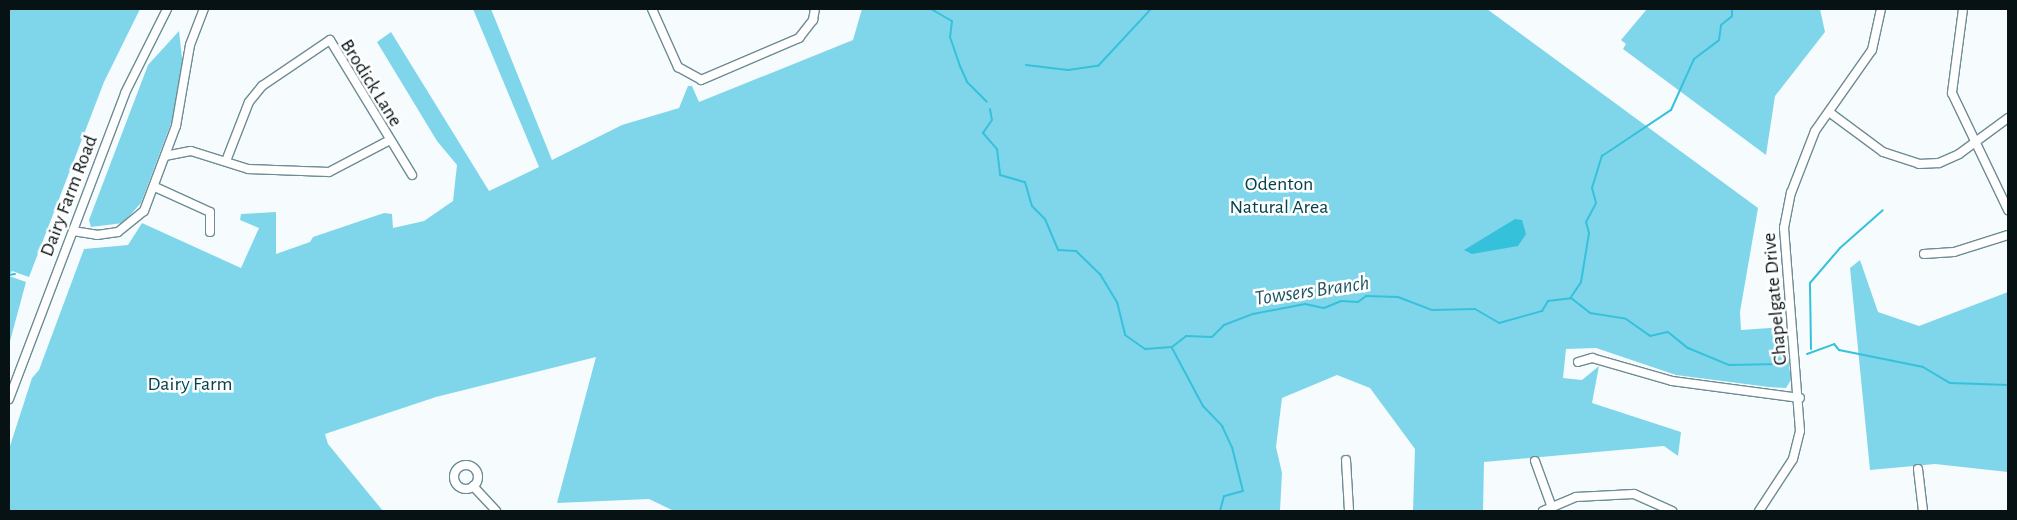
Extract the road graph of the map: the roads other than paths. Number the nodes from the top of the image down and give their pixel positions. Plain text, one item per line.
1 (167, 9) edge
2 (204, 9) edge
3 (652, 9) edge
4 (815, 9) edge
5 (1881, 9) edge
6 (1963, 9) edge
7 (1829, 112) junction
8 (2008, 118) edge
9 (1977, 140) junction
10 (388, 141) junction
11 (165, 156) junction
12 (226, 162) junction
13 (412, 175) dead end
14 (154, 187) junction
15 (2008, 210) edge
16 (73, 231) junction
17 (210, 232) dead end
18 (2008, 235) edge
19 (1924, 254) dead end
20 (1578, 362) dead end
21 (1800, 398) junction
22 (9, 399) edge
23 (1346, 460) dead end
24 (1535, 461) dead end
25 (1918, 469) dead end
26 (473, 486) dead end
27 (1551, 505) junction
28 (496, 511) edge
29 (1349, 511) edge
30 (1543, 511) edge
31 (1672, 511) edge
32 (1759, 511) edge
33 (1923, 511) edge

1 - 16 street, Dairy Farm Road
2 - 11 street
3 - 4 street
5 - 7 street, Chapelgate Drive
6 - 9 street
7 - 9 street
7 - 21 street, Chapelgate Drive
8 - 9 street
9 - 15 street
10 - 12 street
10 - 12 street, Brodick Lane
10 - 13 street, Brodick Lane
11 - 12 street
11 - 14 street
14 - 16 street
14 - 17 street
16 - 22 street, Dairy Farm Road
18 - 19 street
20 - 21 street
21 - 32 street, Chapelgate Drive
23 - 29 street
24 - 27 street
25 - 33 street
26 - 28 street
27 - 30 street
27 - 31 street

